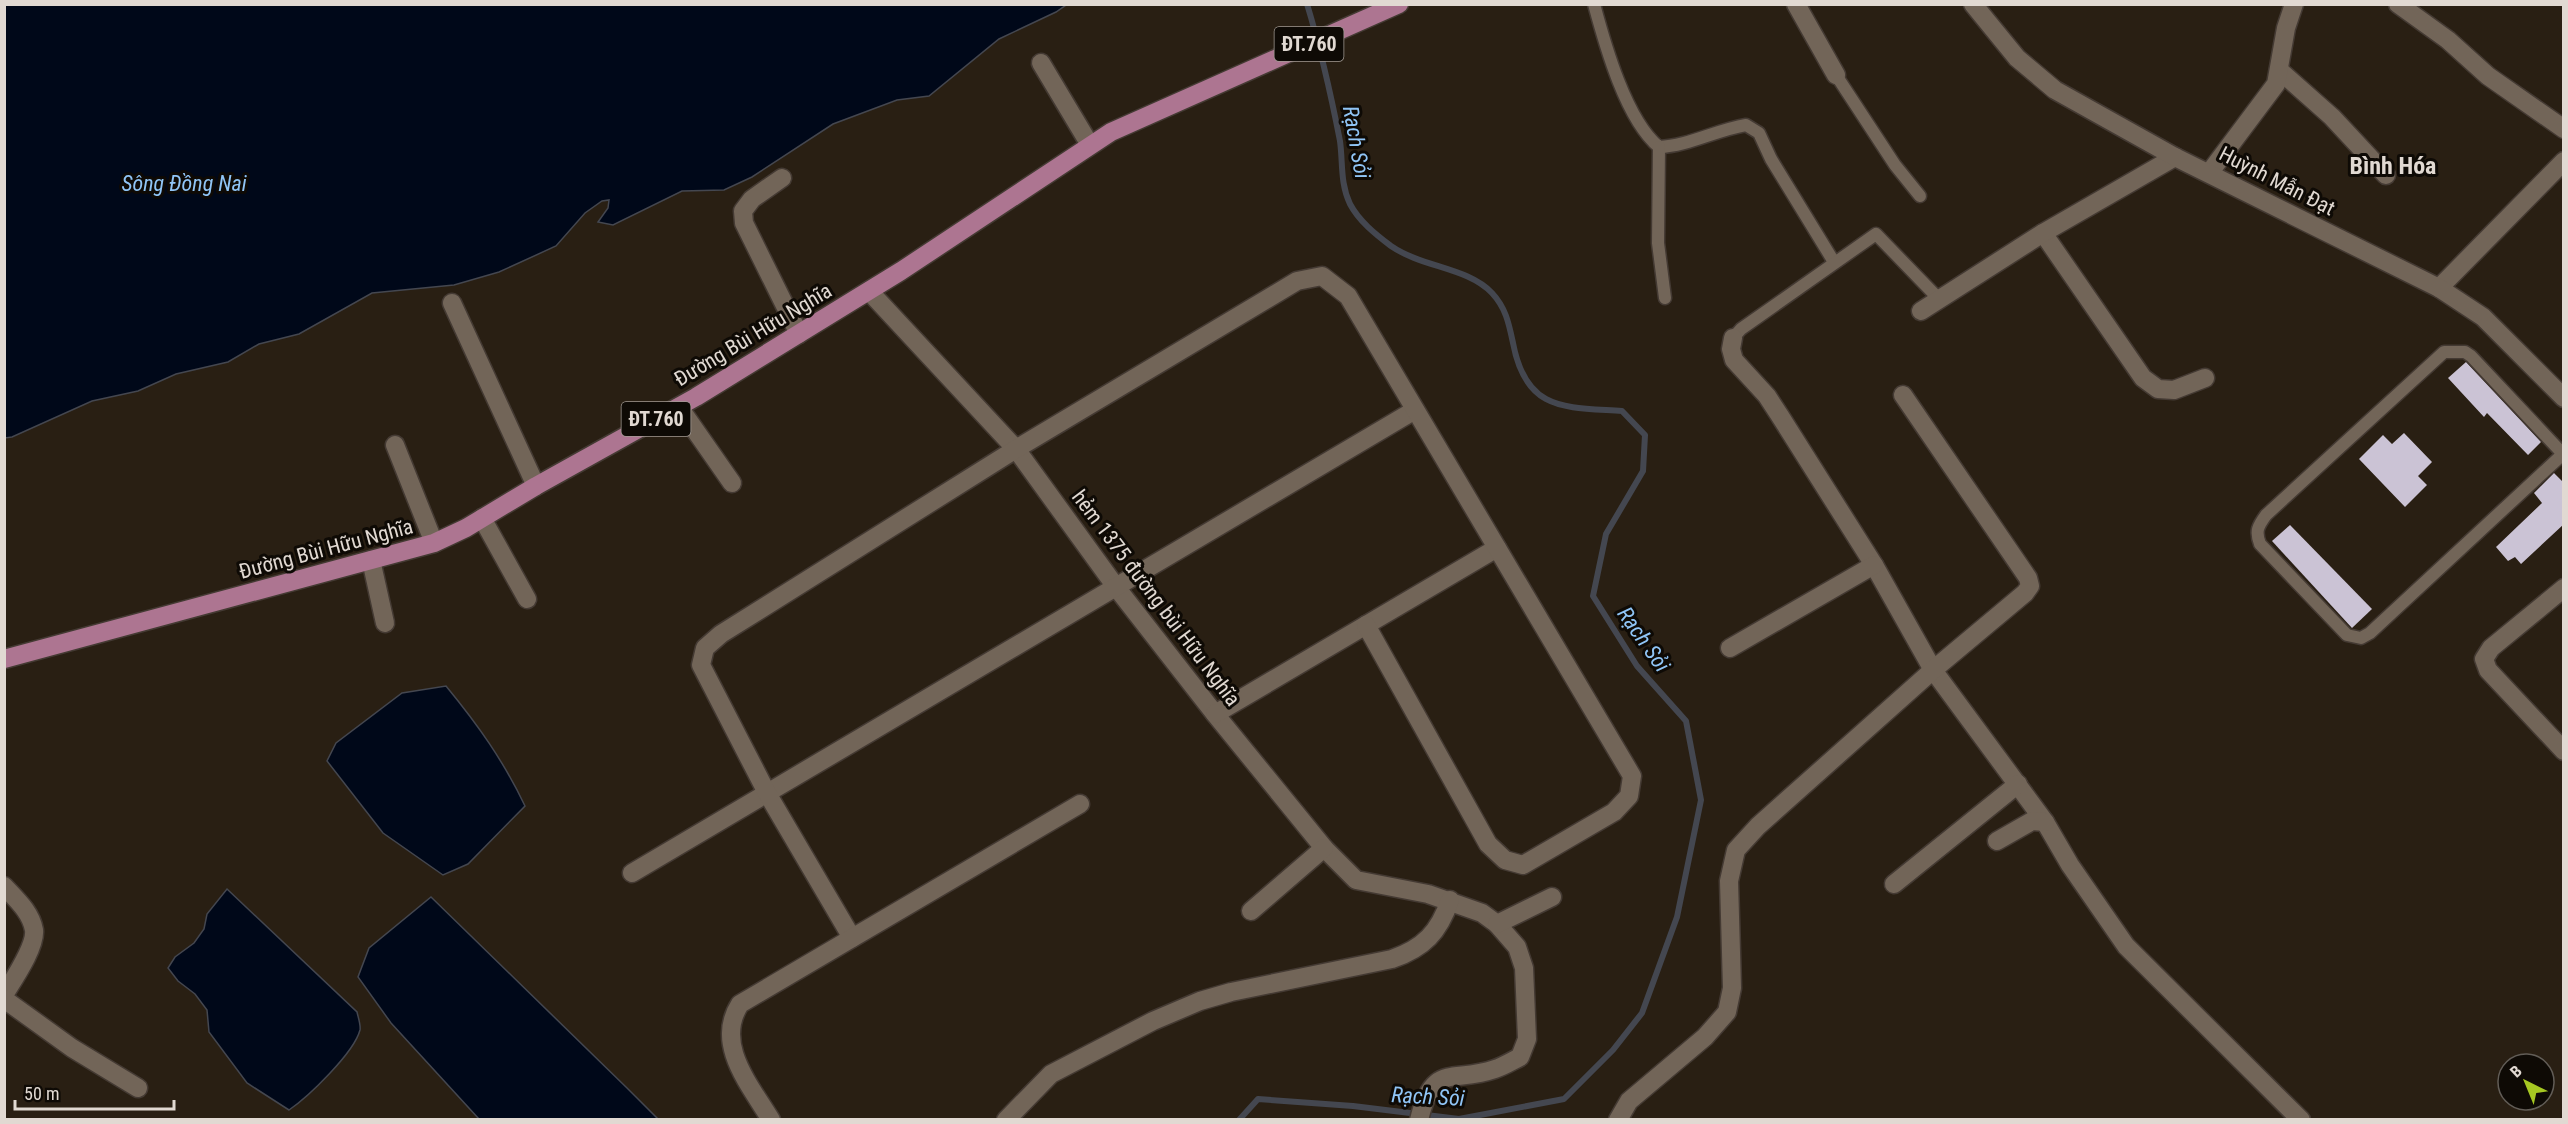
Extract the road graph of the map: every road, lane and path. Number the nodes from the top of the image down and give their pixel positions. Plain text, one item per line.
1 (1399, 4) edge
2 (1594, 4) edge
3 (1796, 4) edge
4 (1973, 4) edge
5 (2294, 4) edge
6 (2398, 4) edge
7 (1041, 63) dead end
8 (2279, 70) junction
9 (1836, 75) joint
10 (2564, 129) edge
11 (1090, 145) junction
12 (1659, 147) junction
13 (2175, 157) junction
14 (2564, 161) edge
15 (2210, 172) junction
16 (2386, 175) dead end
17 (782, 178) dead end
18 (1920, 196) dead end
19 (2043, 233) junction
20 (1834, 262) junction
21 (2439, 288) junction
22 (869, 291) junction
23 (1665, 298) dead end
24 (1939, 299) junction
25 (452, 303) dead end
26 (1921, 311) dead end
27 (799, 334) junction
28 (1733, 338) joint
29 (2205, 378) dead end
30 (1903, 395) dead end
31 (2564, 398) edge
32 (679, 407) junction
33 (1415, 410) junction
34 (395, 445) dead end
35 (1016, 449) junction
36 (2563, 454) edge
37 (732, 483) dead end
38 (536, 486) junction
39 (482, 518) junction
40 (434, 543) junction
41 (1497, 549) junction
42 (371, 560) junction
43 (1874, 565) junction
44 (1116, 587) junction
45 (2564, 588) edge
46 (527, 599) dead end
47 (385, 623) dead end
48 (1366, 625) junction
49 (1730, 648) dead end
50 (4, 659) edge
51 (1933, 670) junction
52 (1215, 714) junction
53 (2564, 751) edge
54 (2018, 784) junction
55 (767, 793) junction
56 (1080, 804) dead end
57 (2045, 822) junction
58 (1997, 841) dead end
59 (1324, 848) junction
60 (632, 873) dead end
61 (1894, 884) dead end
62 (4, 886) edge
63 (1552, 897) dead end
64 (1450, 900) junction
65 (1251, 911) dead end
66 (1497, 924) junction
67 (852, 938) junction
68 (4, 997) edge
69 (138, 1088) dead end
70 (771, 1119) edge
71 (1006, 1119) edge
72 (1419, 1119) edge
73 (1618, 1119) edge
74 (2301, 1119) edge

1 - 11 main road, Đường Bùi Hữu Nghĩa / ĐT.760
2 - 12 lane
3 - 9 street
4 - 13 street, Huỳnh Mẫn Đạt
5 - 8 street
6 - 10 street
7 - 11 street
8 - 15 street
8 - 16 street
9 - 18 lane
11 - 22 main road, Đường Bùi Hữu Nghĩa / ĐT.760
12 - 20 lane
12 - 23 lane
13 - 15 street, Huỳnh Mẫn Đạt
13 - 19 street
14 - 21 street
15 - 21 street, Huỳnh Mẫn Đạt
17 - 27 street
19 - 24 street
19 - 29 street
20 - 24 lane
20 - 28 lane
21 - 31 street, Huỳnh Mẫn Đạt
22 - 27 main road, Đường Bùi Hữu Nghĩa / ĐT.760
22 - 35 street, hẻm 1375 đường bùi Hữu Nghĩa
24 - 26 street
25 - 38 street
27 - 32 main road, Đường Bùi Hữu Nghĩa / ĐT.760
28 - 43 street
30 - 51 street
32 - 37 street
32 - 38 main road, Đường Bùi Hữu Nghĩa / ĐT.760
33 - 35 street
33 - 41 street
33 - 44 street
34 - 40 street
35 - 44 street, hẻm 1375 đường bùi Hữu Nghĩa
35 - 55 street
36 - 36 lane
38 - 39 main road, Đường Bùi Hữu Nghĩa / ĐT.760
39 - 40 main road, Đường Bùi Hữu Nghĩa / ĐT.760
39 - 46 street
40 - 42 main road, Đường Bùi Hữu Nghĩa / ĐT.760
41 - 48 street
41 - 48 street
42 - 47 street
42 - 50 main road, Đường Bùi Hữu Nghĩa / ĐT.760
43 - 49 street
43 - 51 street
44 - 52 street, hẻm 1375 đường bùi Hữu Nghĩa
44 - 55 street
45 - 53 street
48 - 52 street
51 - 54 street
51 - 73 street
52 - 59 street, hẻm 1375 đường bùi Hữu Nghĩa
54 - 57 street
54 - 61 street
55 - 60 street
55 - 67 street
56 - 67 street
57 - 58 street
57 - 74 street
59 - 64 street, hẻm 1375 đường bùi Hữu Nghĩa
59 - 65 street
62 - 68 street
63 - 66 street
64 - 66 street, hẻm 1375 đường bùi Hữu Nghĩa
64 - 71 street
66 - 72 street, hẻm 1375 đường bùi Hữu Nghĩa
67 - 70 street
68 - 69 street

